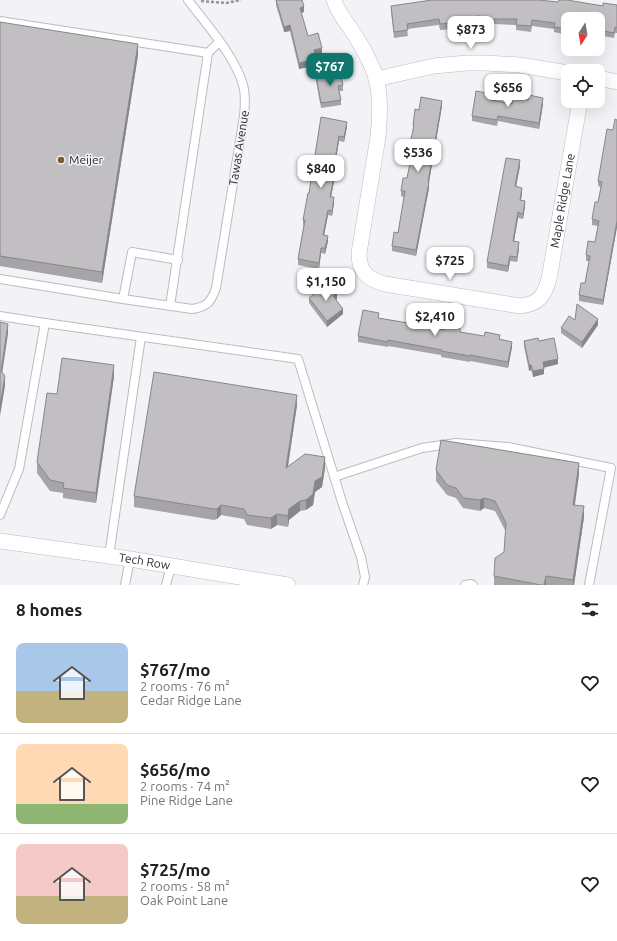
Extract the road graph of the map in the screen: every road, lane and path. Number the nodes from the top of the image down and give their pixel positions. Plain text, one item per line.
1 (188, 0) edge
2 (201, 0) edge
3 (241, 0) edge
4 (334, 0) edge
5 (0, 21) edge
6 (219, 42) junction
7 (208, 53) junction
8 (561, 72) edge
9 (376, 78) junction
10 (605, 79) edge
11 (617, 82) edge
12 (579, 108) edge
13 (178, 260) junction
14 (0, 279) edge
15 (123, 299) junction
16 (170, 306) junction
17 (0, 316) edge
18 (45, 323) junction
19 (141, 337) junction
20 (334, 477) junction
21 (0, 515) edge
22 (0, 541) edge
23 (109, 556) junction
24 (130, 559) junction
25 (171, 566) junction
26 (125, 585) edge
27 (166, 585) edge
28 (288, 585) edge
29 (363, 585) edge
30 (465, 585) edge
31 (473, 585) edge
32 (589, 585) edge

1 - 6 lane, Tawas Avenue
2 - 3 path
4 - 9 street
5 - 7 lane
6 - 7 lane
6 - 16 lane, Tawas Avenue
7 - 13 lane
8 - 9 street
9 - 12 street, Maple Ridge Lane
10 - 11 street
13 - 15 lane
13 - 16 lane
14 - 15 lane
15 - 16 lane
17 - 18 lane
18 - 19 lane
18 - 21 lane
19 - 20 lane
19 - 23 lane
20 - 29 lane
20 - 32 lane
22 - 23 street, Tech Row
23 - 24 street, Tech Row
24 - 25 street, Tech Row
24 - 26 lane
25 - 27 lane
25 - 28 street, Tech Row
30 - 31 lane

